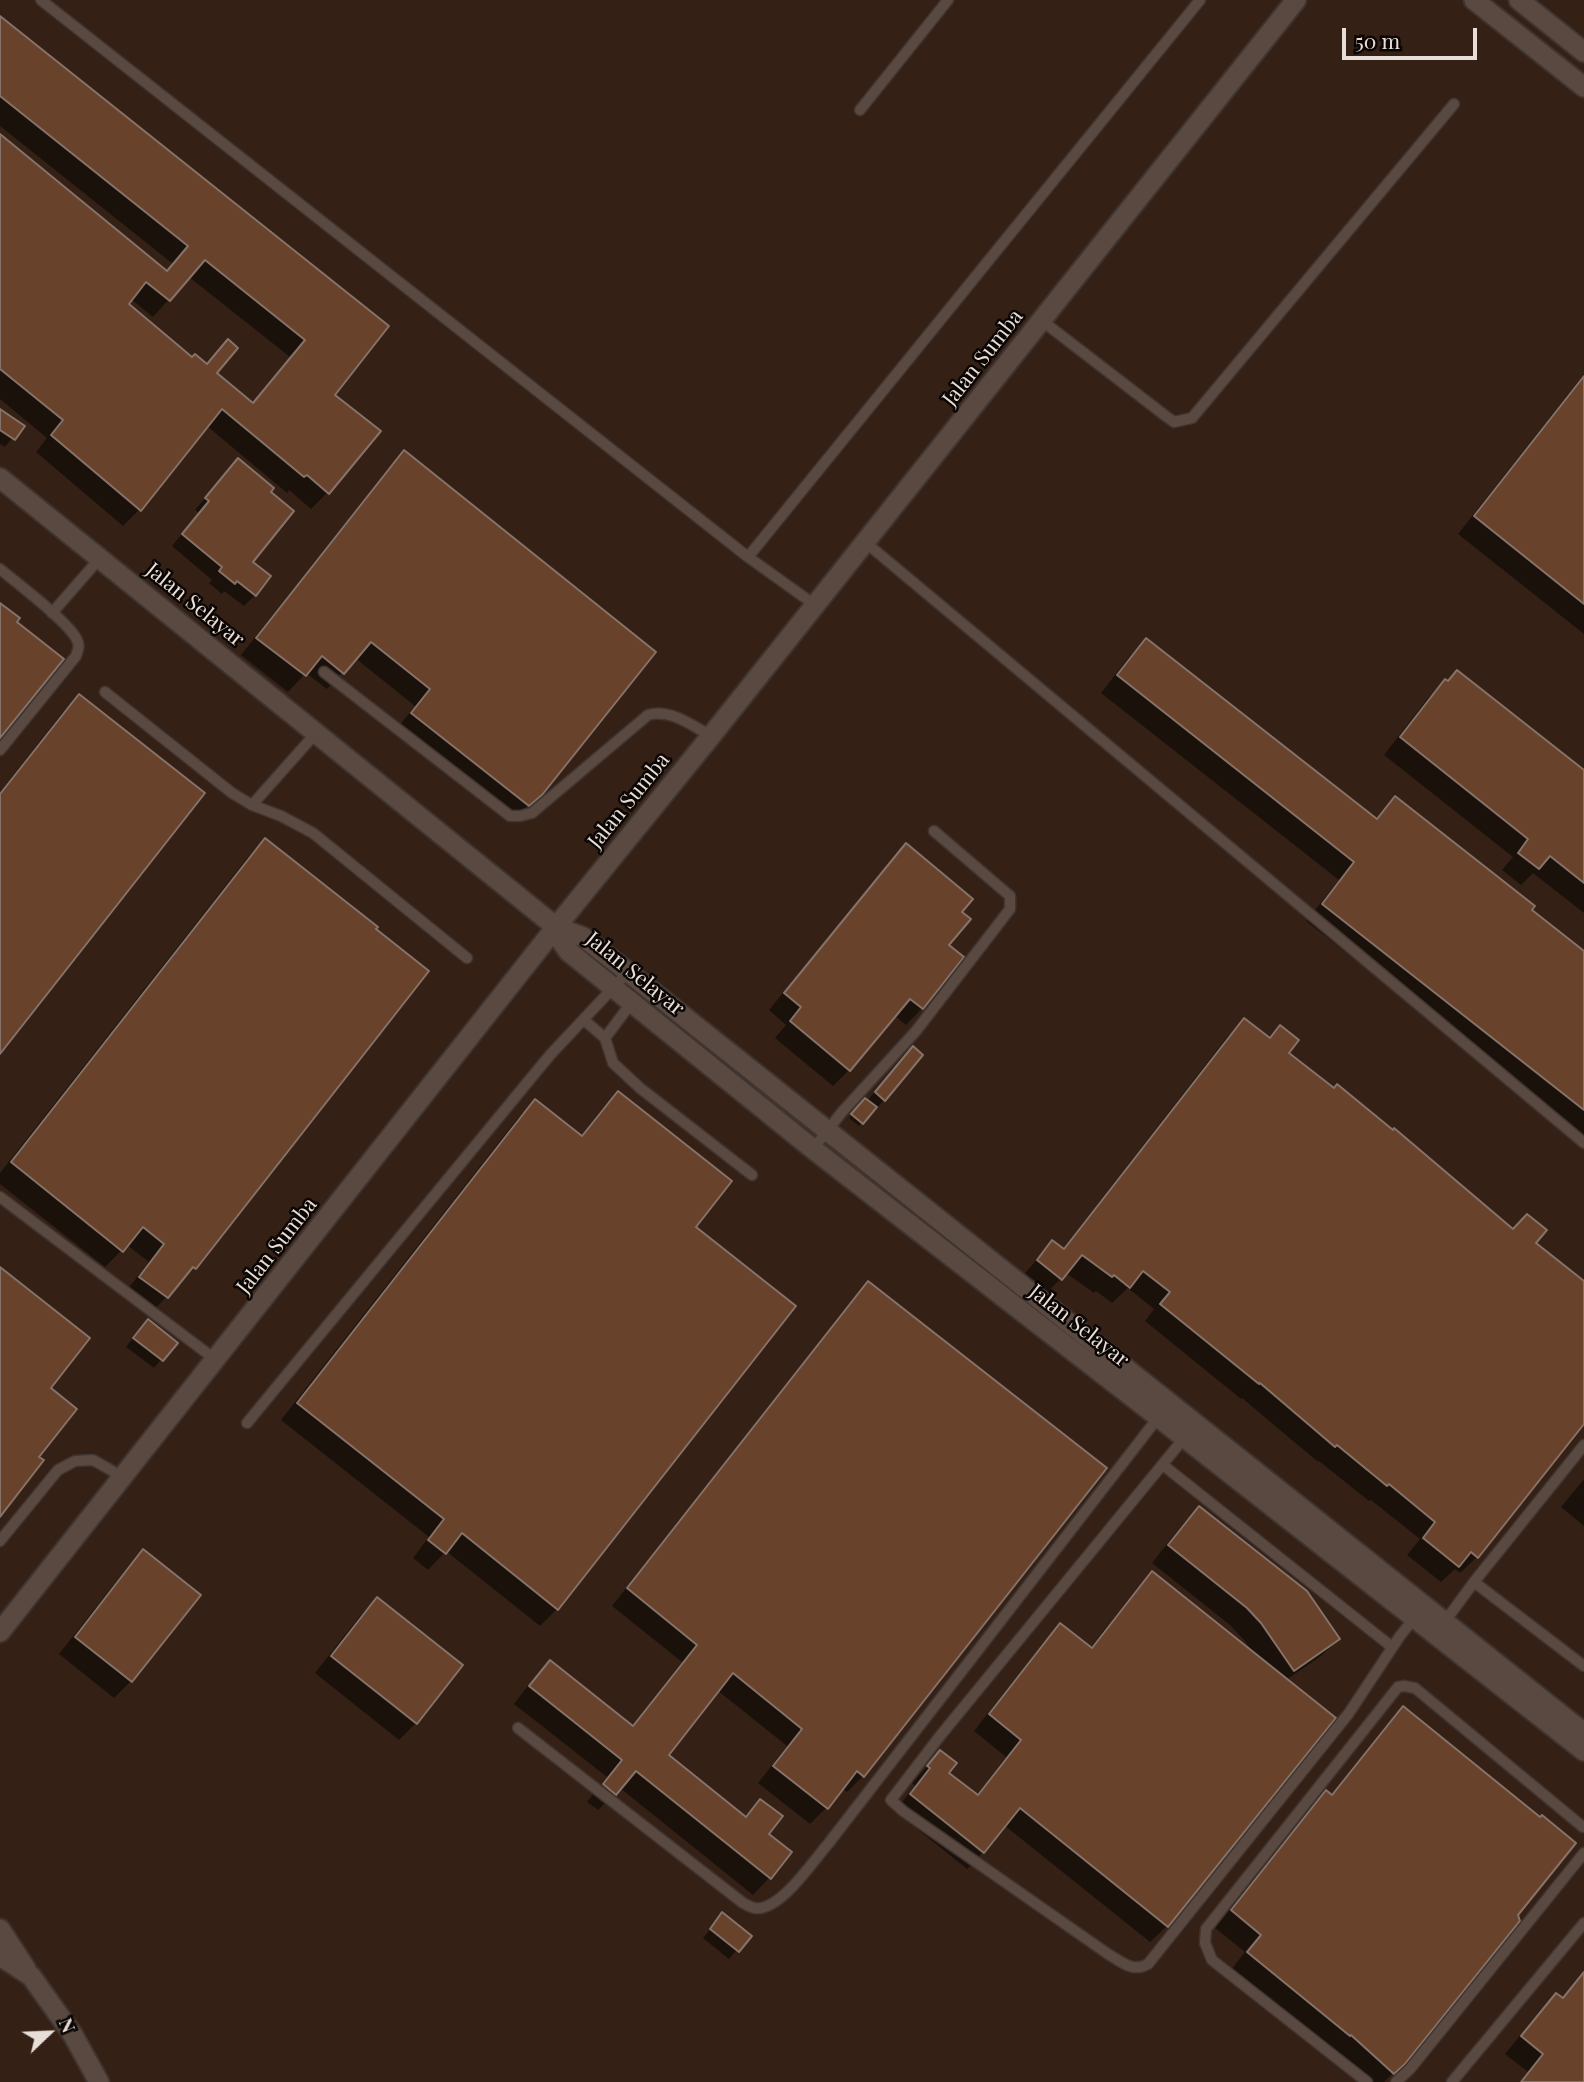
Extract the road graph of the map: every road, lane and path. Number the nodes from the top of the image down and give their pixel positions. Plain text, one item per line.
1 (41, 0) edge
2 (948, 0) edge
3 (1200, 0) edge
4 (1296, 0) edge
5 (1474, 0) edge
6 (1519, 0) edge
7 (1584, 52) edge
8 (1584, 87) edge
9 (1454, 104) dead end
10 (860, 110) dead end
11 (1041, 320) junction
12 (0, 478) edge
13 (865, 542) junction
14 (748, 557) junction
15 (100, 558) junction
16 (0, 569) edge
17 (815, 605) junction
18 (52, 613) junction
19 (324, 673) dead end
20 (105, 692) dead end
21 (316, 733) junction
22 (711, 736) junction
23 (0, 750) edge
24 (253, 805) junction
25 (934, 831) dead end
26 (556, 927) junction
27 (467, 958) dead end
28 (621, 979) junction
29 (632, 1002) junction
30 (584, 1020) junction
31 (605, 1038) junction
32 (827, 1130) junction
33 (1584, 1143) edge
34 (813, 1149) junction
35 (752, 1175) dead end
36 (0, 1198) edge
37 (928, 1211) junction
38 (914, 1226) junction
39 (1051, 1321) junction
40 (216, 1360) junction
41 (1164, 1410) junction
42 (247, 1423) dead end
43 (1190, 1431) junction
44 (1584, 1445) edge
45 (1163, 1465) junction
46 (123, 1477) junction
47 (0, 1541) edge
48 (1474, 1582) junction
49 (1419, 1612) junction
50 (1440, 1628) junction
51 (0, 1632) edge
52 (1392, 1647) junction
53 (1584, 1666) edge
54 (518, 1728) dead end
55 (1584, 1733) edge
56 (1584, 1751) edge
57 (1584, 1827) edge
58 (1584, 1853) edge
59 (1584, 1923) edge
60 (0, 1929) edge
61 (0, 1956) edge
62 (30, 1976) junction
63 (96, 2076) edge
64 (1367, 2082) edge
65 (1396, 2082) edge
66 (1452, 2082) edge

1 - 14 lane
2 - 10 lane
3 - 14 lane
4 - 11 street, Jalan Sumba
5 - 8 street
6 - 7 street
9 - 11 lane
11 - 13 street, Jalan Sumba
12 - 15 street, Jalan Selayar
13 - 17 street, Jalan Sumba
13 - 33 lane
14 - 17 lane
15 - 18 lane
15 - 21 street, Jalan Selayar
16 - 18 lane
17 - 22 street, Jalan Sumba
18 - 23 lane
19 - 22 lane
20 - 24 lane
21 - 24 lane
21 - 26 street, Jalan Selayar
22 - 26 street, Jalan Sumba
24 - 27 lane
25 - 32 lane
26 - 28 street, Jalan Selayar
26 - 40 street, Jalan Sumba
28 - 29 street, Jalan Selayar
28 - 30 lane
28 - 32 street, Jalan Selayar
29 - 31 lane
29 - 34 street, Jalan Selayar
30 - 31 lane
30 - 42 lane
31 - 35 lane
32 - 34 lane
32 - 37 street, Jalan Selayar
34 - 38 street, Jalan Selayar
36 - 40 lane
37 - 38 street
37 - 39 street, Jalan Selayar
38 - 39 street, Jalan Selayar
39 - 41 street, Jalan Selayar
40 - 46 street, Jalan Sumba
41 - 43 street, Jalan Selayar
41 - 54 lane
43 - 45 lane
43 - 49 street, Jalan Selayar
44 - 48 lane
45 - 52 lane
45 - 52 lane
46 - 47 lane
46 - 51 street, Jalan Sumba
48 - 50 lane
48 - 53 lane
49 - 50 street, Jalan Selayar
49 - 52 lane
50 - 55 street, Jalan Selayar
50 - 56 street, Jalan Selayar
57 - 64 lane
58 - 65 lane
59 - 66 lane
60 - 62 street
61 - 62 street
62 - 63 street

